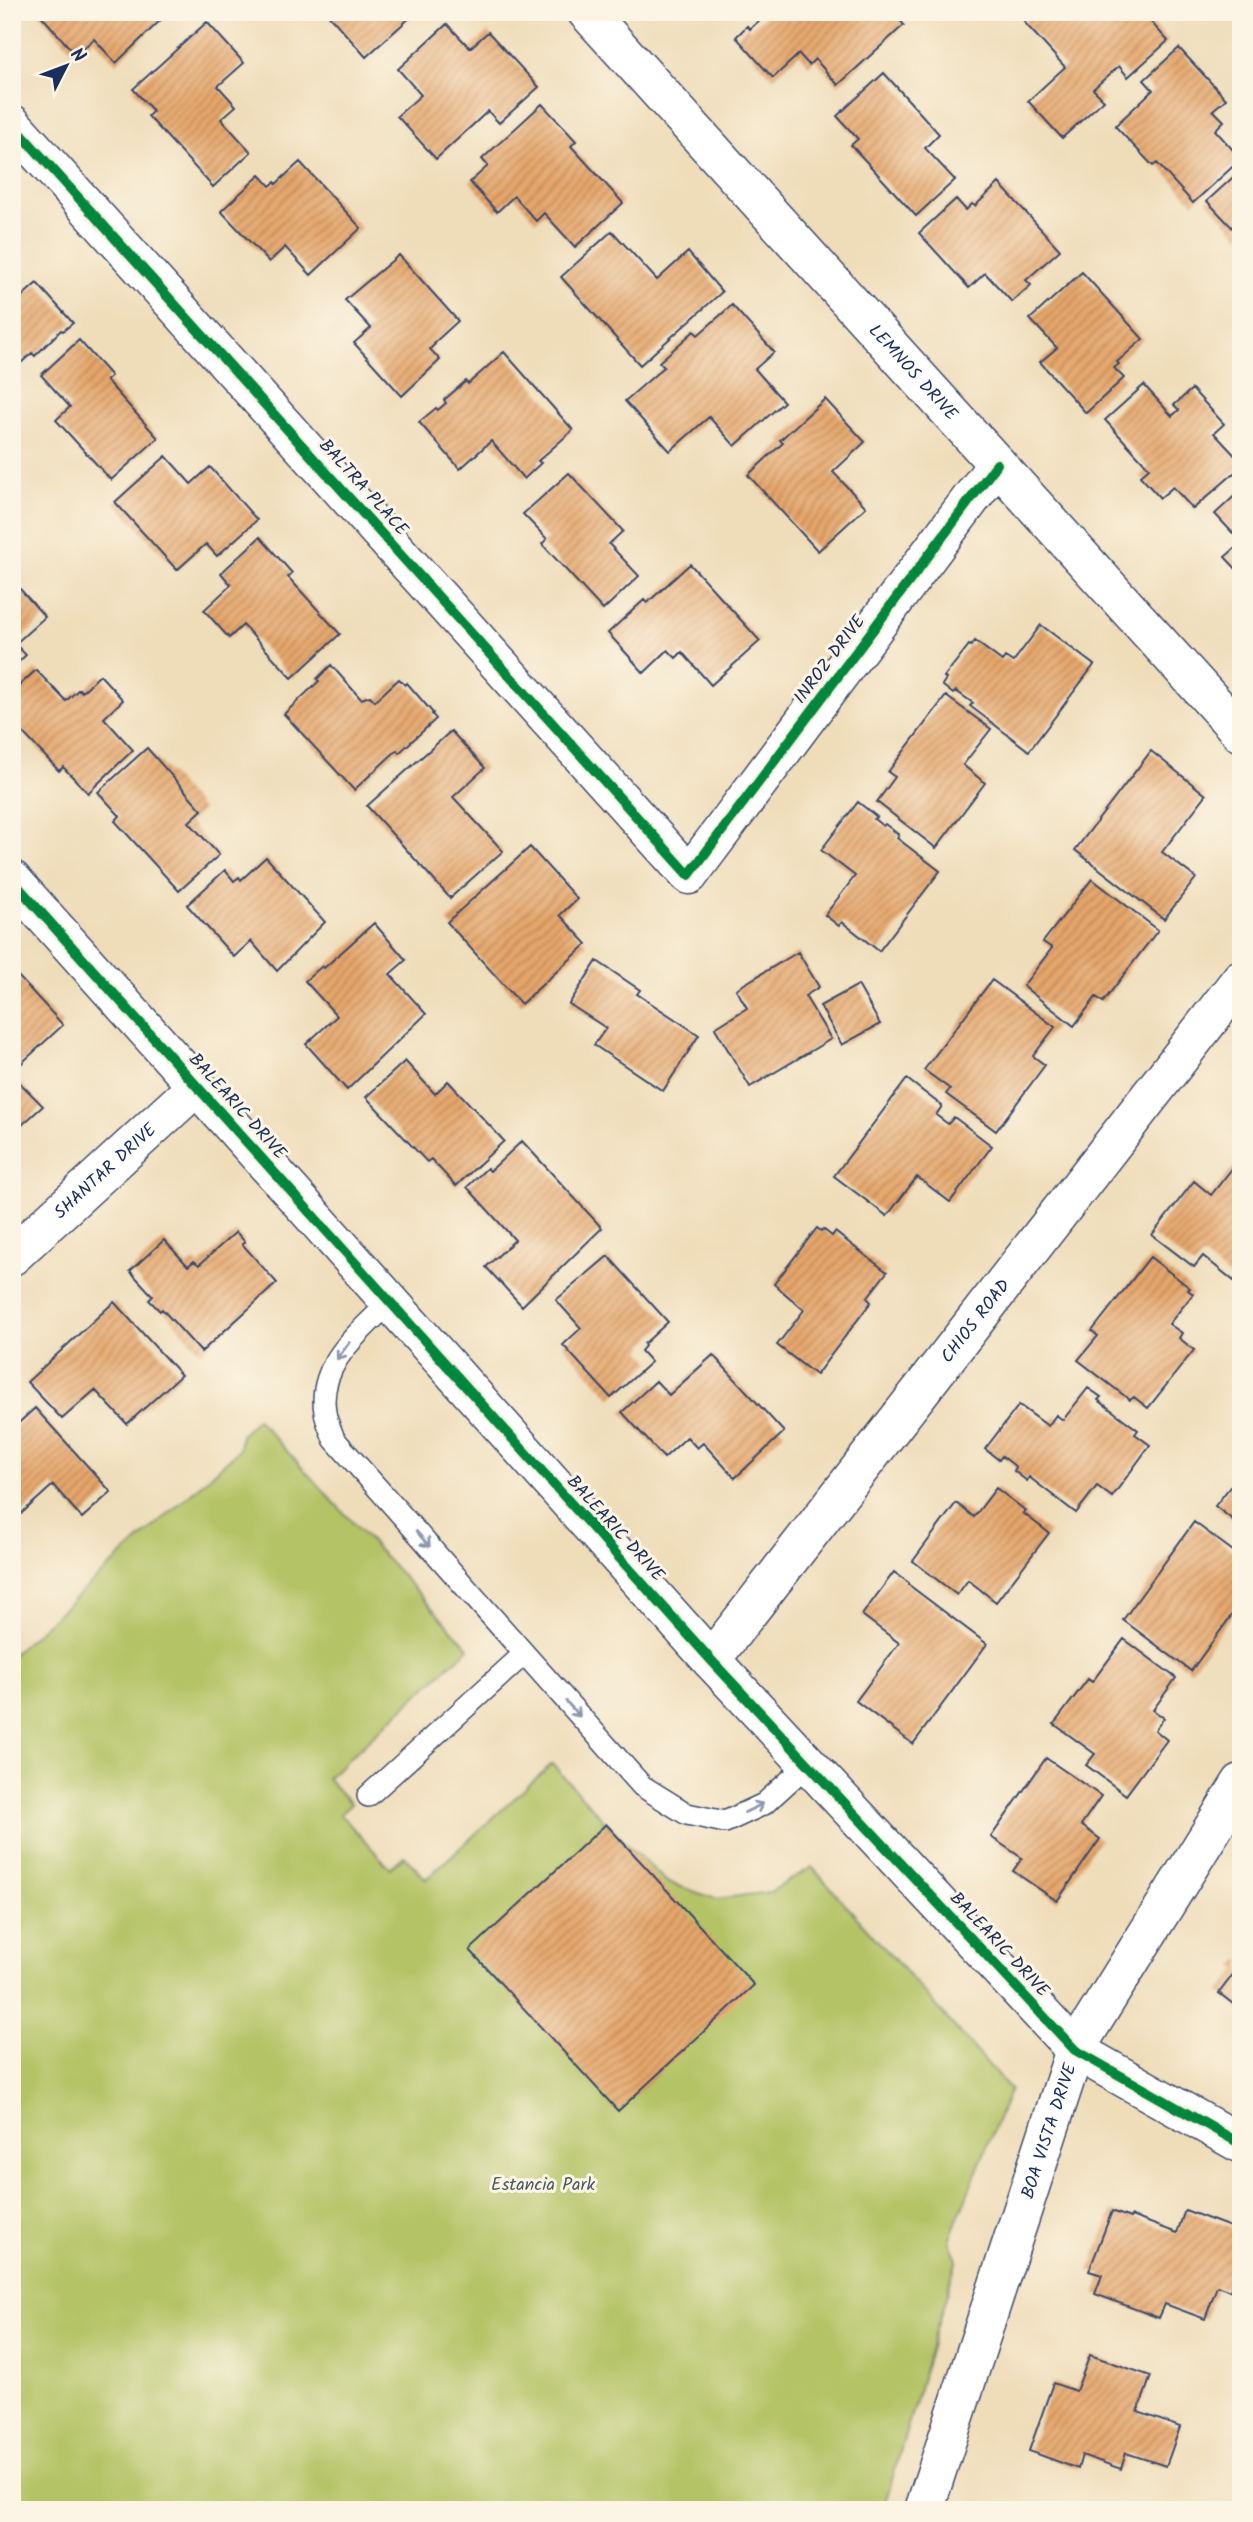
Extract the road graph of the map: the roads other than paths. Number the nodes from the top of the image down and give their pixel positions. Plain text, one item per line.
1 (587, 12) edge
2 (12, 124) edge
3 (997, 464) junction
4 (1241, 733) edge
5 (689, 875) joint
6 (12, 880) edge
7 (1241, 979) edge
8 (197, 1086) junction
9 (12, 1256) edge
10 (390, 1302) junction
11 (524, 1654) junction
12 (711, 1660) junction
13 (808, 1764) junction
14 (1241, 1783) edge
15 (368, 1796) dead end
16 (1075, 2050) junction
17 (1241, 2144) edge
18 (924, 2510) edge

1 - 3 street, LEMNOS DRIVE
2 - 5 street, BALTRA PLACE
3 - 4 street, LEMNOS DRIVE
3 - 5 street, INROZ DRIVE
6 - 8 street, BALEARIC DRIVE
7 - 12 street, CHIOS ROAD
8 - 9 street, SHANTAR DRIVE
8 - 10 street, BALEARIC DRIVE
10 -> 11 lane
10 - 12 street, BALEARIC DRIVE
11 -> 13 lane
11 - 15 lane
12 - 13 street, BALEARIC DRIVE
13 - 16 street, BALEARIC DRIVE
14 - 16 street, BOA VISTA DRIVE
16 - 17 street, BALEARIC DRIVE
16 - 18 street, BOA VISTA DRIVE

